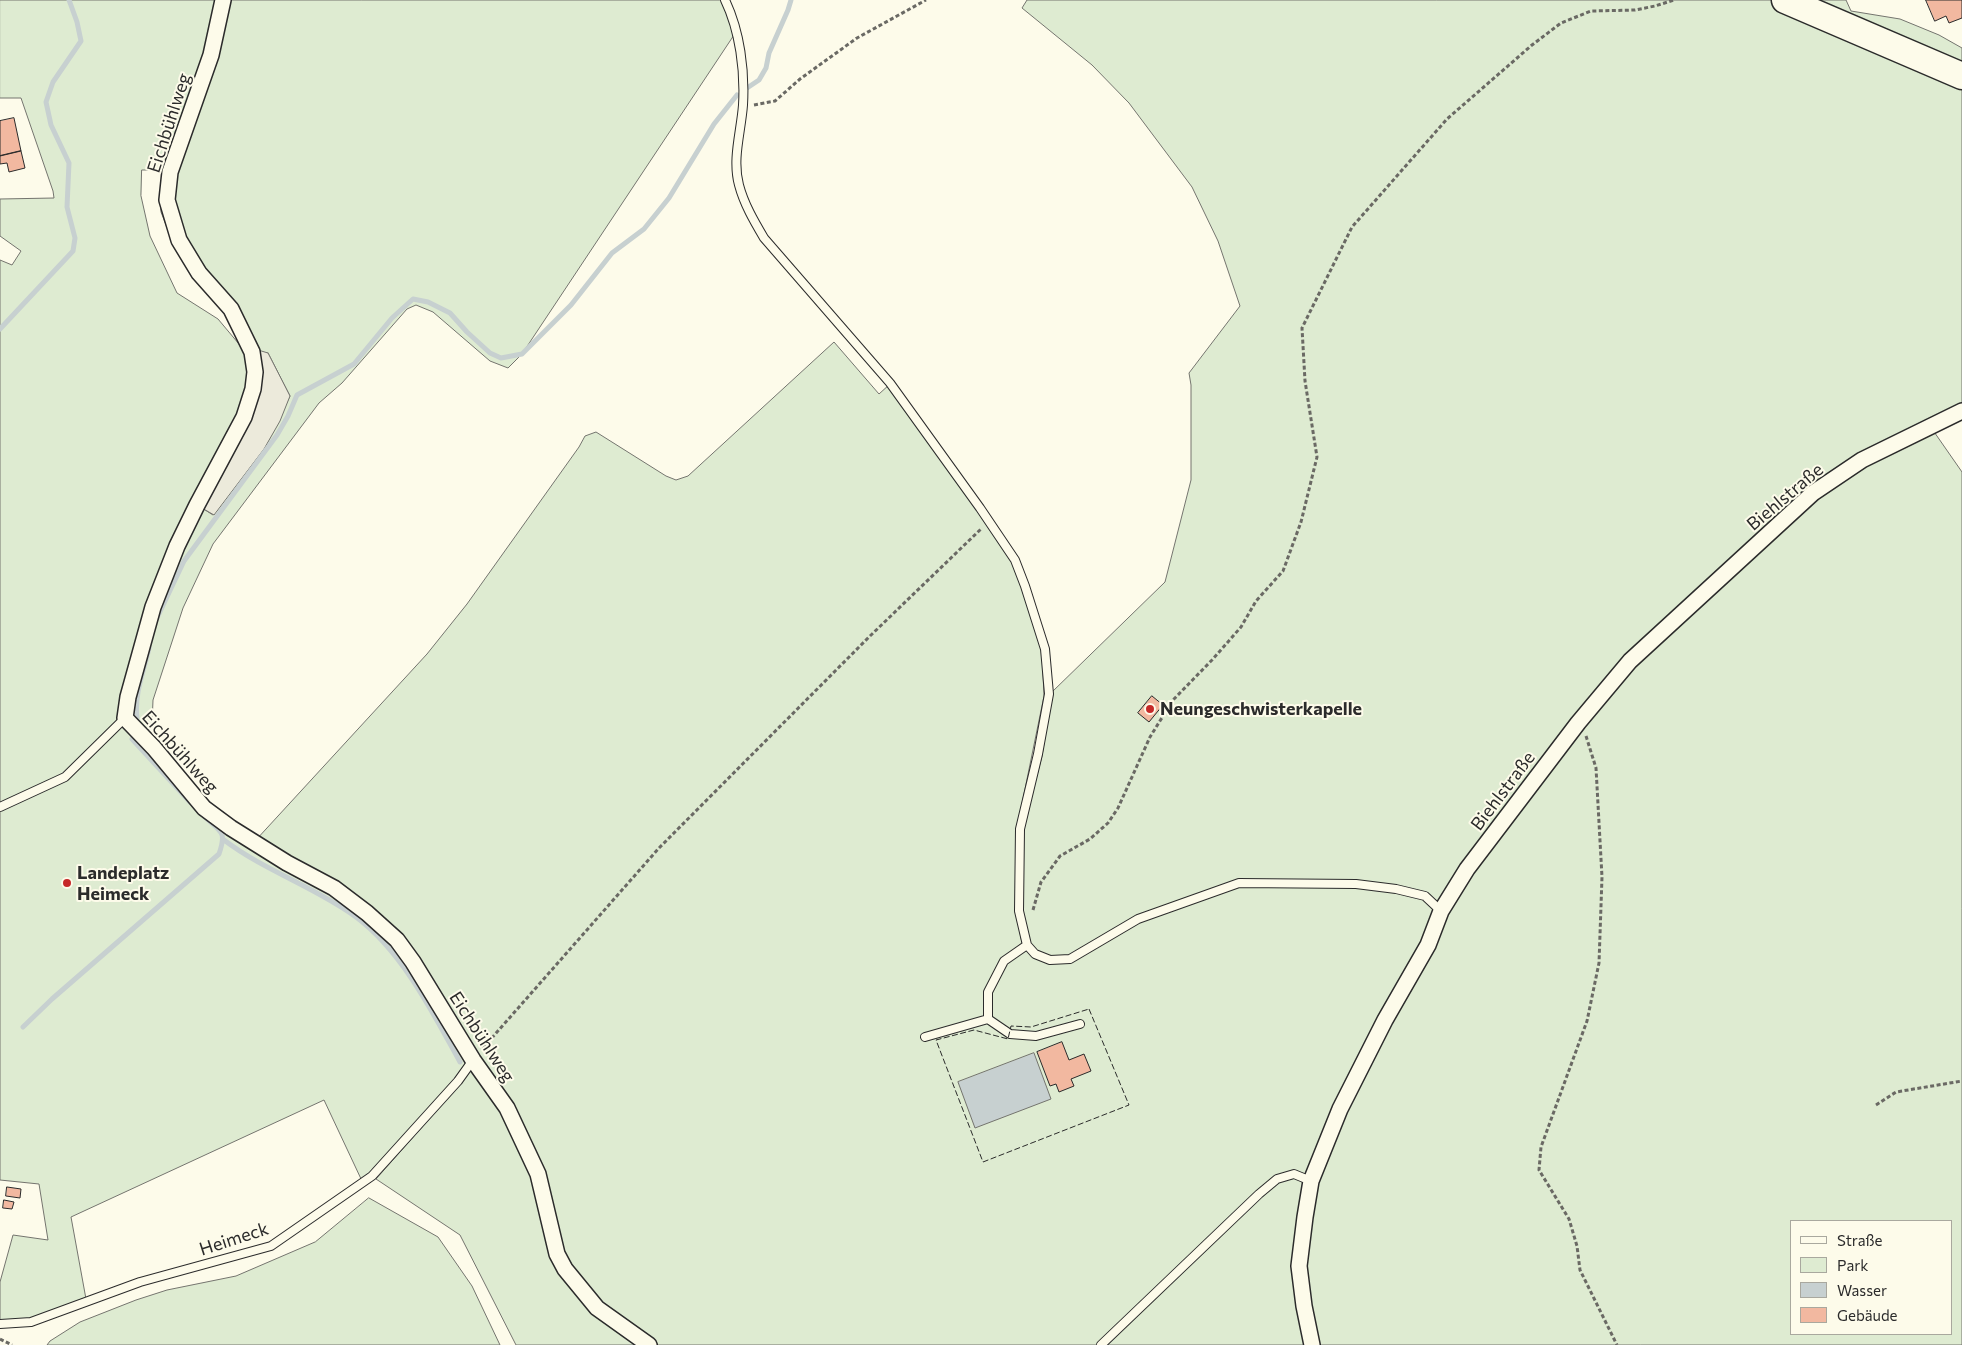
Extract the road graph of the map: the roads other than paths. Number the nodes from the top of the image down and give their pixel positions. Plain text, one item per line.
1 (224, 0) edge
2 (725, 0) edge
3 (1785, 0) edge
4 (1962, 76) edge
5 (1962, 411) edge
6 (125, 718) junction
7 (0, 807) edge
8 (1441, 911) junction
9 (1027, 945) junction
10 (988, 1019) junction
11 (1080, 1024) dead end
12 (925, 1037) dead end
13 (473, 1060) junction
14 (1311, 1181) junction
15 (0, 1324) edge
16 (649, 1345) edge
17 (1101, 1345) edge
18 (1312, 1345) edge

1 - 6 street, Eichbühlweg
2 - 9 lane
3 - 4 highway
5 - 8 street, Biehlstraße
6 - 7 lane
6 - 13 street, Eichbühlweg
8 - 9 lane
8 - 14 street, Biehlstraße
9 - 10 lane
10 - 11 lane
10 - 12 lane
13 - 15 lane, Heimeck
13 - 16 street, Eichbühlweg
14 - 17 lane
14 - 18 street, Biehlstraße

